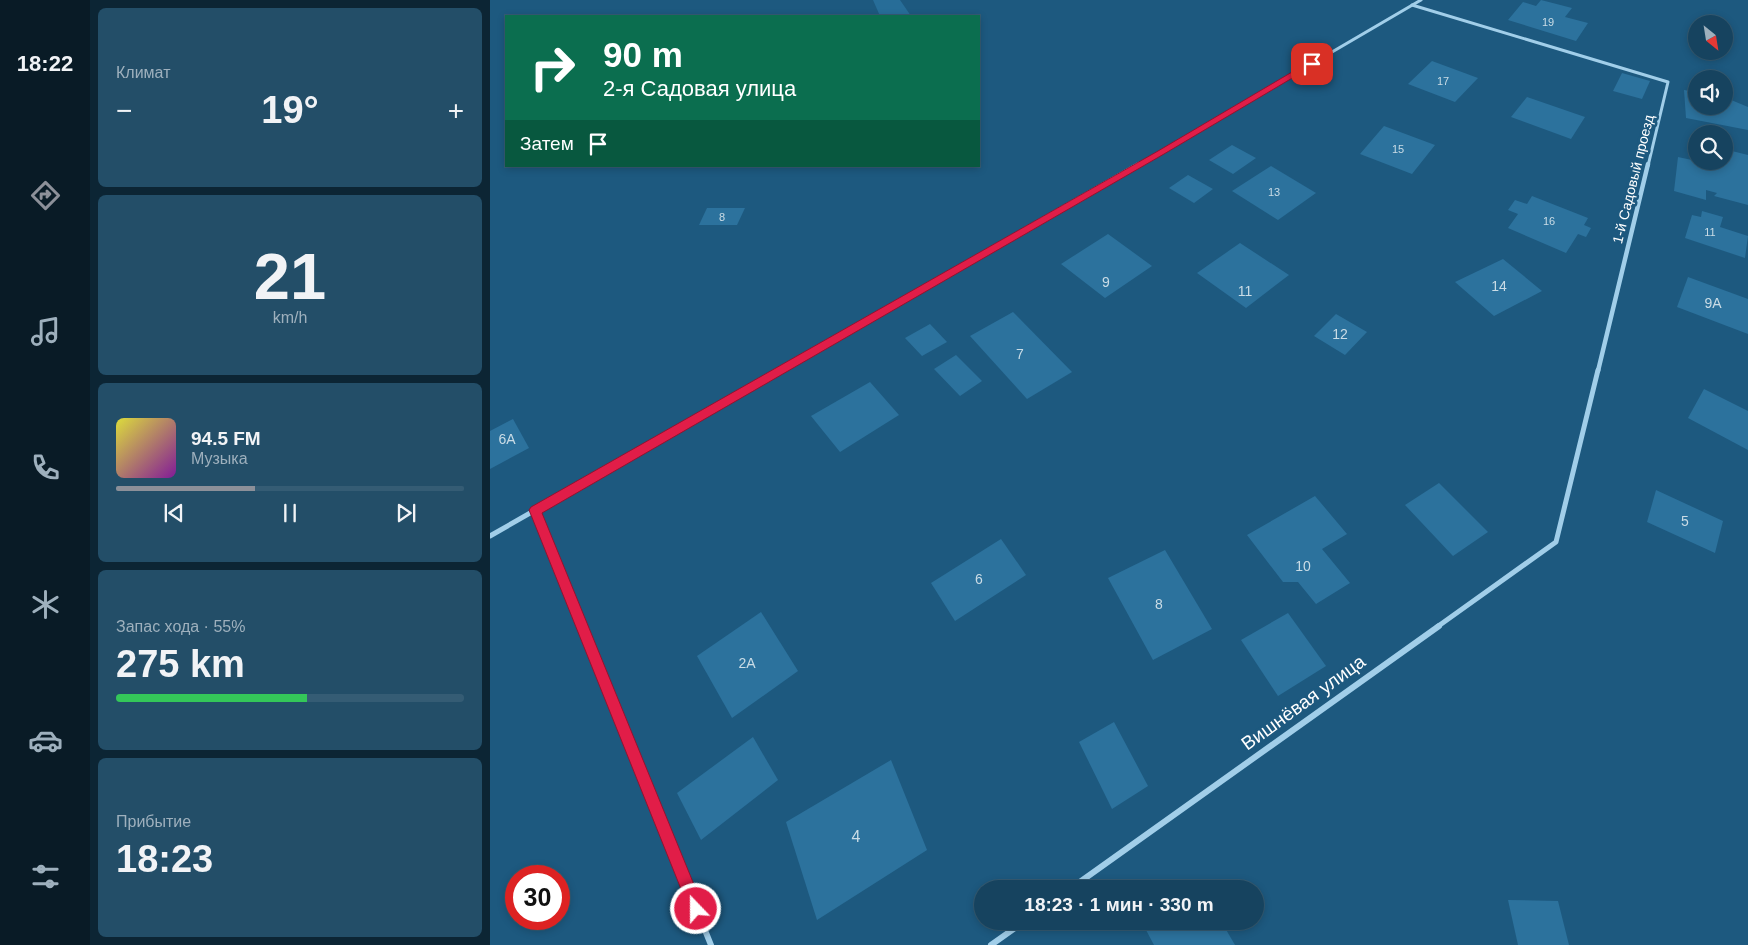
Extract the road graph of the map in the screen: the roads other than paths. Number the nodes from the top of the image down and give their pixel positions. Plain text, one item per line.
1 (1421, 0) edge
2 (1412, 5) junction
3 (535, 510) junction
4 (490, 536) edge
5 (1556, 542) joint
6 (1083, 880) edge
7 (1013, 930) edge
8 (711, 945) edge
9 (992, 945) edge

1 - 2 street
2 - 3 street
2 - 5 street, 1-й Садовый проезд
3 - 4 street
3 - 8 street
5 - 6 street, Вишнёвая улица
7 - 9 street

